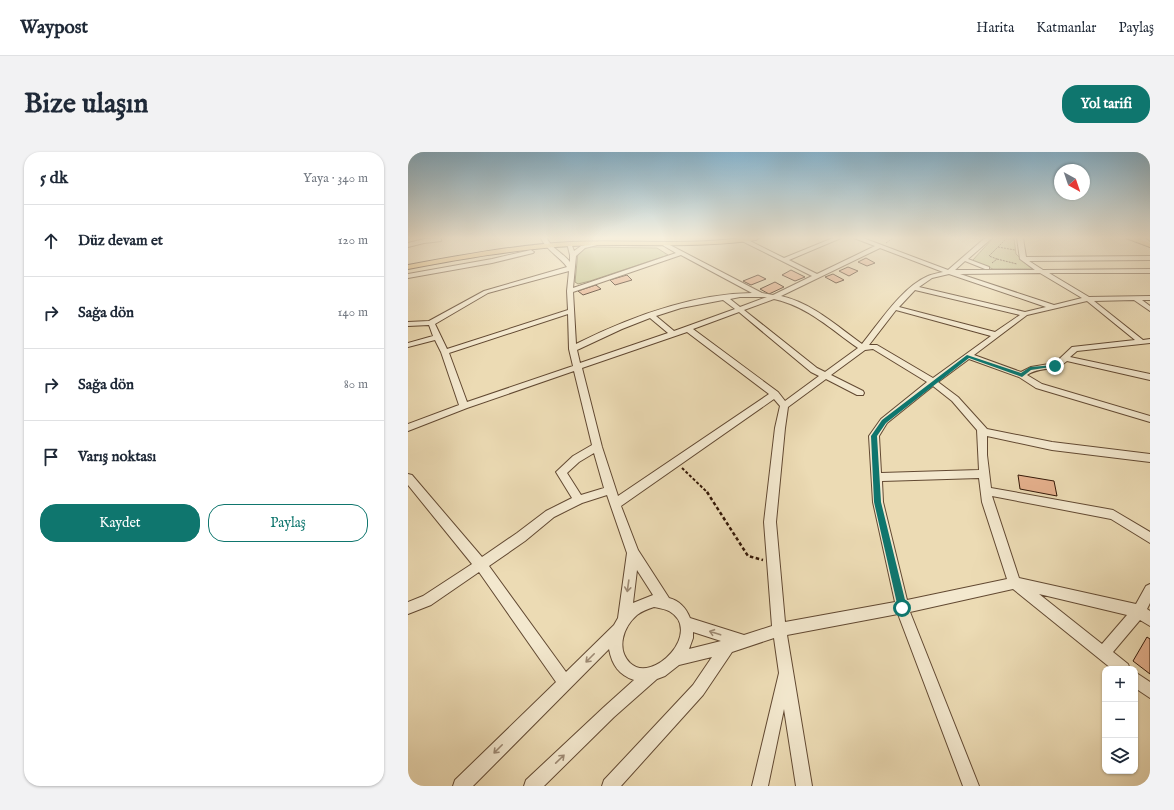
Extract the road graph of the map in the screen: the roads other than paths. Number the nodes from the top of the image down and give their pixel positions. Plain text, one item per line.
1 (455, 268) edge
2 (571, 268) joint
3 (638, 268) edge
4 (708, 268) edge
5 (799, 268) edge
6 (834, 268) edge
7 (937, 268) edge
8 (954, 268) edge
9 (1036, 268) edge
10 (1041, 271) junction
11 (1150, 271) edge
12 (949, 272) junction
13 (408, 276) edge
14 (816, 276) junction
15 (914, 288) junction
16 (570, 291) junction
17 (760, 295) junction
18 (776, 296) junction
19 (724, 297) junction
20 (1135, 298) junction
21 (1150, 298) edge
22 (1088, 300) junction
23 (1053, 307) junction
24 (894, 308) junction
25 (1150, 309) edge
26 (740, 310) junction
27 (570, 311) junction
28 (1025, 314) junction
29 (651, 316) junction
30 (431, 323) junction
31 (408, 324) edge
32 (688, 329) junction
33 (673, 334) junction
34 (997, 335) junction
35 (437, 337) junction
36 (1150, 341) edge
37 (1141, 342) junction
38 (408, 346) edge
39 (863, 348) junction
40 (573, 349) junction
41 (445, 352) junction
42 (969, 356) junction
43 (1067, 359) junction
44 (577, 367) junction
45 (825, 375) junction
46 (1022, 375) junction
47 (1150, 377) edge
48 (933, 382) junction
49 (860, 393) dead end
50 (775, 394) junction
51 (464, 406) junction
52 (784, 406) junction
53 (1150, 419) edge
54 (408, 428) edge
55 (983, 432) junction
56 (597, 447) junction
57 (1150, 458) edge
58 (984, 474) junction
59 (876, 477) junction
60 (408, 478) edge
61 (610, 490) junction
62 (986, 491) junction
63 (579, 500) junction
64 (615, 504) junction
65 (1150, 538) edge
66 (633, 553) junction
67 (480, 565) junction
68 (1015, 583) junction
69 (1150, 590) edge
70 (664, 602) junction
71 (408, 608) edge
72 (902, 608) junction
73 (1145, 615) edge
74 (687, 623) junction
75 (621, 625) junction
76 (779, 630) junction
77 (744, 642) junction
78 (727, 647) junction
79 (1103, 653) junction
80 (676, 659) junction
81 (1119, 666) edge
82 (785, 671) junction
83 (652, 674) junction
84 (1138, 681) edge
85 (565, 683) junction
86 (1150, 691) edge
87 (460, 786) edge
88 (532, 786) edge
89 (610, 786) edge
90 (760, 786) edge
91 (804, 786) edge
92 (971, 786) edge

1 - 13 street
2 - 16 street
2 - 30 street
3 - 16 street
4 - 17 street
5 - 14 street
6 - 14 street
7 - 12 street
8 - 12 street
9 - 10 street
10 - 11 street
10 - 12 street
10 - 22 street
12 - 15 street
12 - 23 street
14 - 18 street
15 - 24 street
15 - 28 street
16 - 27 street
17 - 18 street
17 - 19 street
18 - 26 street
18 - 39 street
19 - 26 street
19 - 29 street
20 - 21 street
20 - 22 street
20 - 25 street
22 - 23 street
22 - 37 street
23 - 28 street
24 - 34 street
24 - 39 street
26 - 32 street
26 - 45 street
27 - 40 street
27 - 41 street
28 - 34 street
29 - 33 street
29 - 40 street
30 - 31 street
30 - 35 street
32 - 33 street
32 - 50 street
33 - 44 street
34 - 42 street
35 - 38 street
35 - 41 street
36 - 37 street
37 - 43 street
39 - 45 street
39 - 48 street
40 - 44 street
41 - 51 street
42 - 46 street
42 - 48 street
43 - 46 street
43 - 47 street
44 - 51 street
44 - 56 street
45 - 49 street
45 - 52 street
46 - 53 street
48 - 55 street
48 - 59 street
50 - 52 street
50 - 64 street
51 - 54 street
52 - 76 street
55 - 57 street
55 - 58 street
56 - 61 street
56 - 63 street
58 - 59 street
58 - 62 street
59 - 72 street
60 - 67 street
61 - 63 street
61 - 64 street
62 - 65 street
62 - 68 street
63 - 67 street
64 - 66 street
66 - 70 street
66 -> 75 street
67 - 71 street
67 - 85 street
68 - 72 street
68 - 73 street
68 - 79 street
69 - 73 street
70 - 74 street
70 - 75 street
72 - 76 street
72 - 92 street
73 - 79 street
77 -> 74 street
74 - 80 street
75 - 83 street
75 -> 85 street
76 - 77 street
76 - 82 street
77 - 78 street
78 - 80 street
78 - 89 street
79 - 81 street
80 - 83 street
82 - 90 street
82 - 91 street
88 -> 83 street
84 - 86 street
85 -> 87 street

